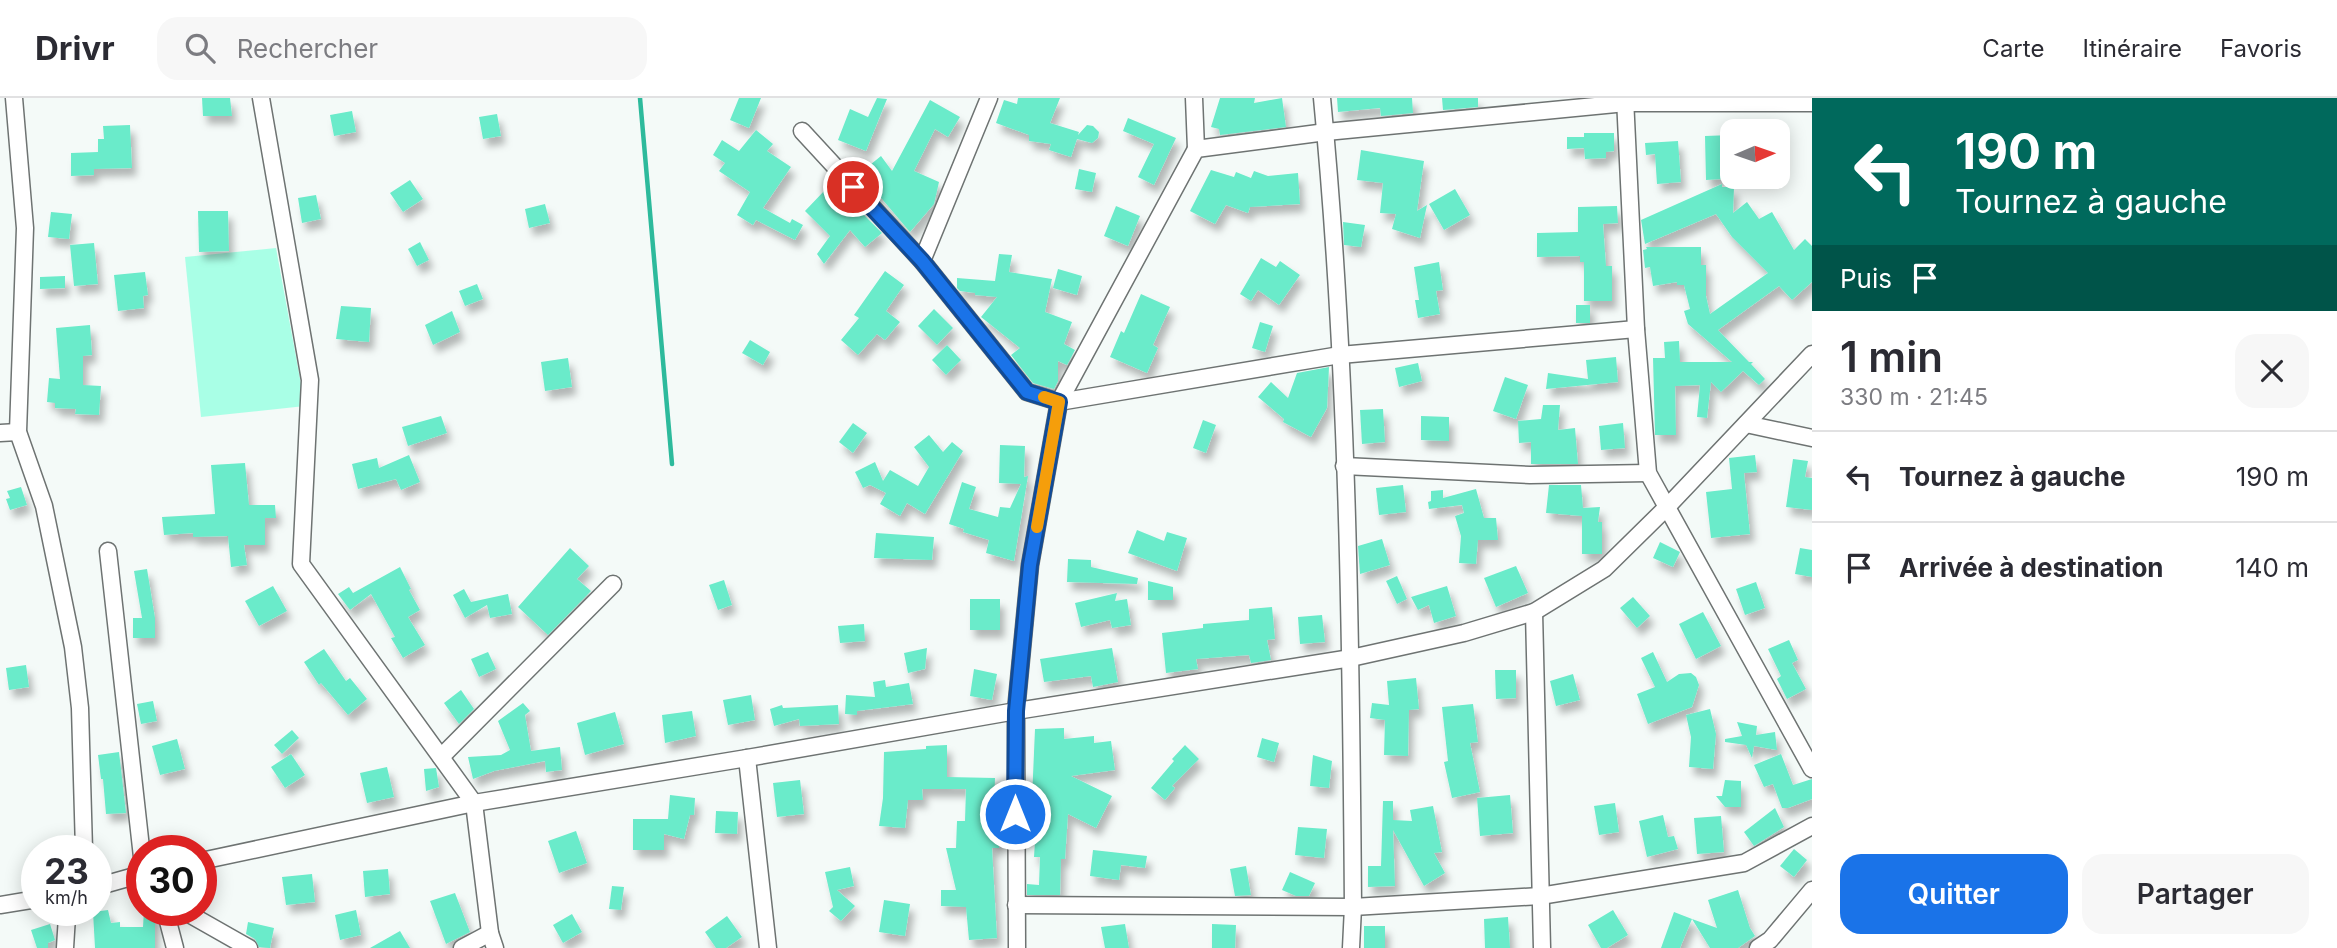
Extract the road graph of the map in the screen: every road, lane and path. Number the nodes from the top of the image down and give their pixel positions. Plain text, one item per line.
1 (14, 98) edge
2 (261, 98) edge
3 (989, 98) edge
4 (1194, 98) edge
5 (1322, 98) edge
6 (1626, 100) edge
7 (1812, 103) edge
8 (802, 131) dead end
9 (1326, 132) junction
10 (1196, 149) junction
11 (922, 261) junction
12 (1636, 329) junction
13 (1812, 354) edge
14 (1340, 355) junction
15 (1059, 402) junction
16 (1746, 424) junction
17 (18, 432) junction
18 (0, 433) edge
19 (1812, 438) edge
20 (1344, 466) junction
21 (1648, 473) junction
22 (1667, 506) junction
23 (108, 551) dead end
24 (612, 584) dead end
25 (1534, 612) junction
26 (1351, 658) junction
27 (1016, 711) junction
28 (441, 757) junction
29 (747, 758) junction
30 (1812, 769) edge
31 (474, 803) junction
32 (1812, 826) edge
33 (84, 835) edge
34 (140, 835) edge
35 (217, 858) edge
36 (1812, 890) edge
37 (1540, 896) junction
38 (21, 902) edge
39 (0, 905) edge
40 (1016, 905) junction
41 (1353, 907) junction
42 (66, 926) edge
43 (170, 926) edge
44 (210, 926) edge
45 (492, 941) edge
46 (65, 948) edge
47 (176, 948) edge
48 (248, 948) edge
49 (462, 948) edge
50 (768, 948) edge
51 (1017, 948) edge
52 (1351, 948) edge
53 (1542, 948) edge
54 (1758, 948) edge

1 - 17 street
2 - 28 street
3 - 11 street
4 - 10 street
5 - 9 street
6 - 7 street
6 - 9 street
6 - 12 street
8 - 11 street
9 - 10 street
9 - 14 street
10 - 15 street
11 - 15 street
12 - 14 street
12 - 21 street
13 - 16 street
14 - 15 street
14 - 20 street
15 - 27 street
16 - 19 street
16 - 22 street
17 - 18 street
17 - 33 street
20 - 21 street
20 - 26 street
21 - 22 street
22 - 25 street
22 - 30 street
23 - 34 street
24 - 28 street
25 - 26 street
25 - 37 street
26 - 27 street
26 - 41 street
27 - 29 street
27 - 40 street
28 - 31 street
29 - 31 street
29 - 50 street
31 - 35 street
31 - 45 street
32 - 37 street
36 - 54 street
37 - 41 street
37 - 53 street
38 - 39 street
40 - 41 street
40 - 51 street
41 - 52 street
42 - 46 street
43 - 47 street
44 - 48 street
45 - 49 street

